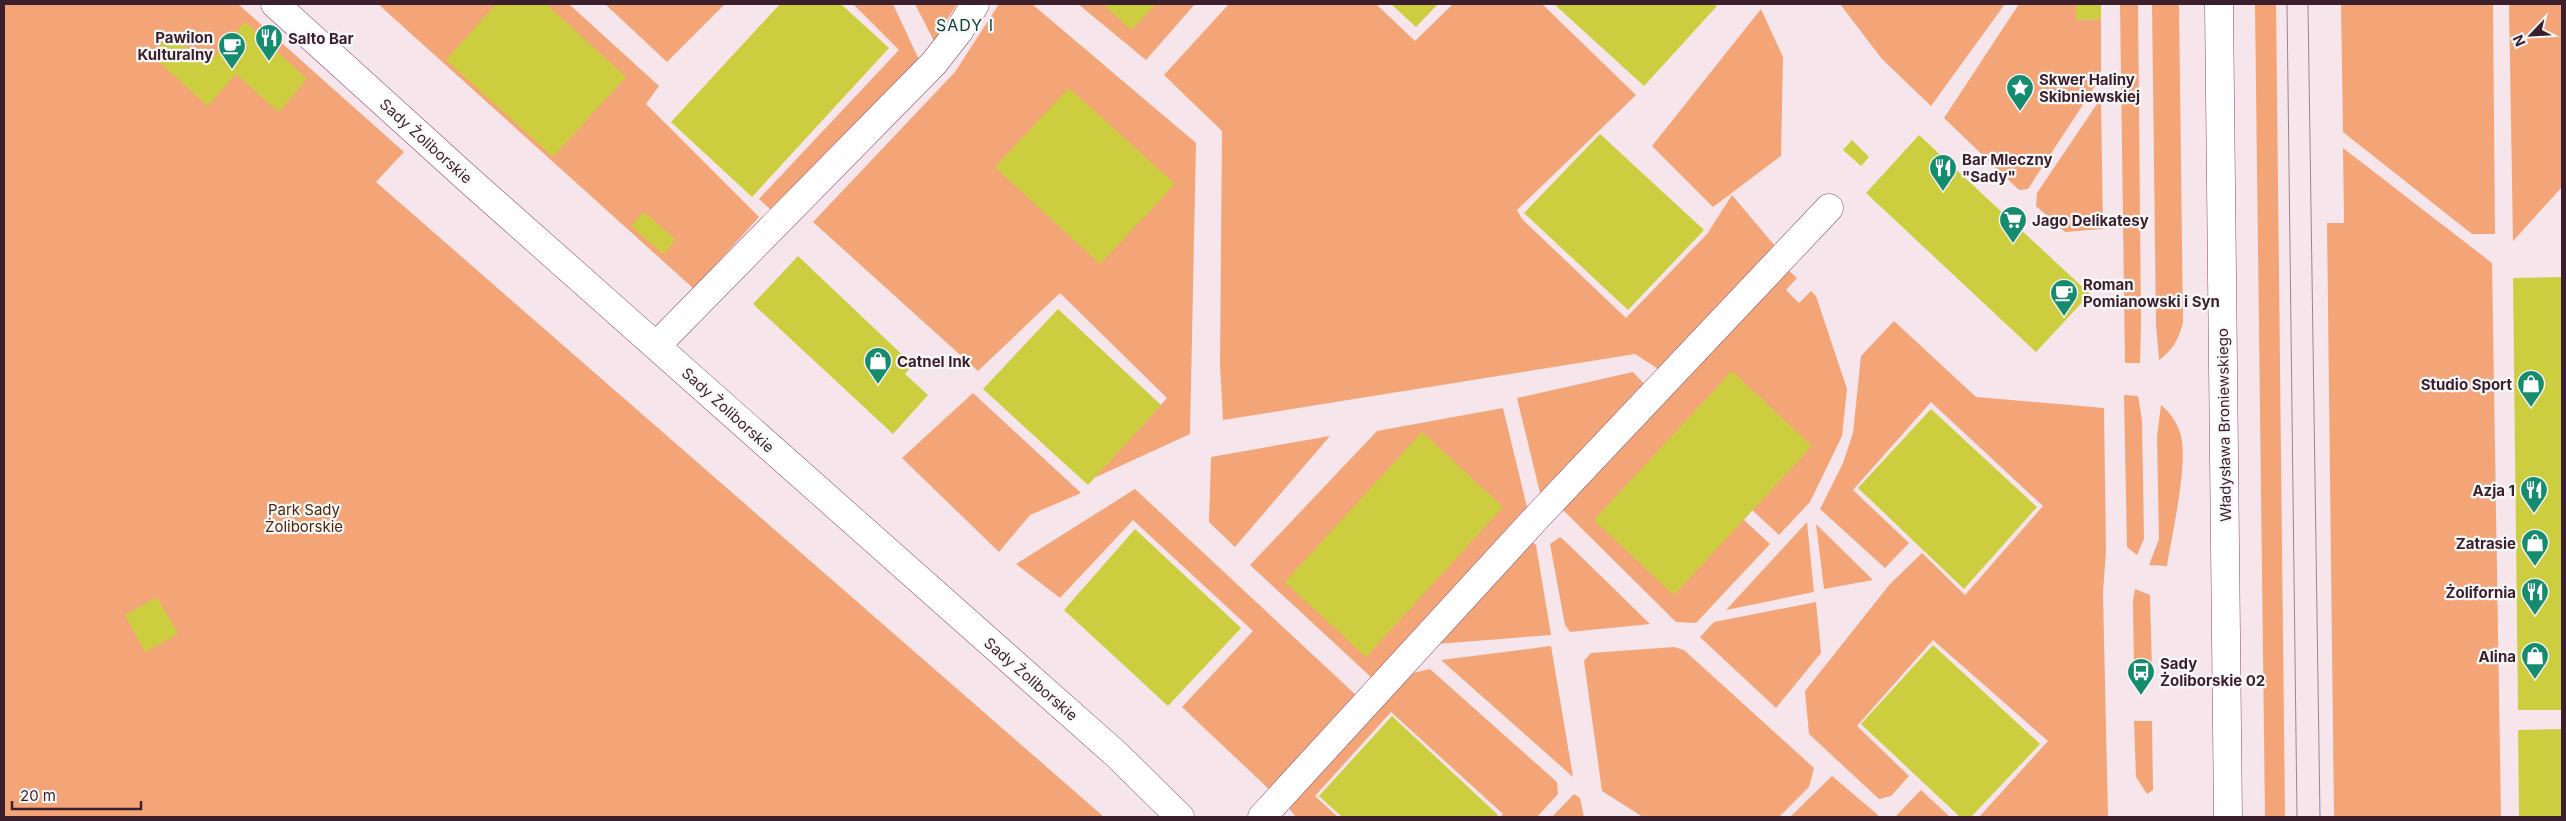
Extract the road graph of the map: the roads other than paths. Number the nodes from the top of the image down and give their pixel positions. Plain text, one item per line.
1 (275, 4) edge
2 (975, 4) edge
3 (2219, 4) edge
4 (1829, 208) dead end
5 (656, 346) junction
6 (1180, 817) edge
7 (1262, 817) edge
8 (2228, 817) edge

1 - 5 street, Sady Żoliborskie
2 - 5 street
3 - 8 street, Władysława Broniewskiego
4 - 7 street
5 - 6 street, Sady Żoliborskie

